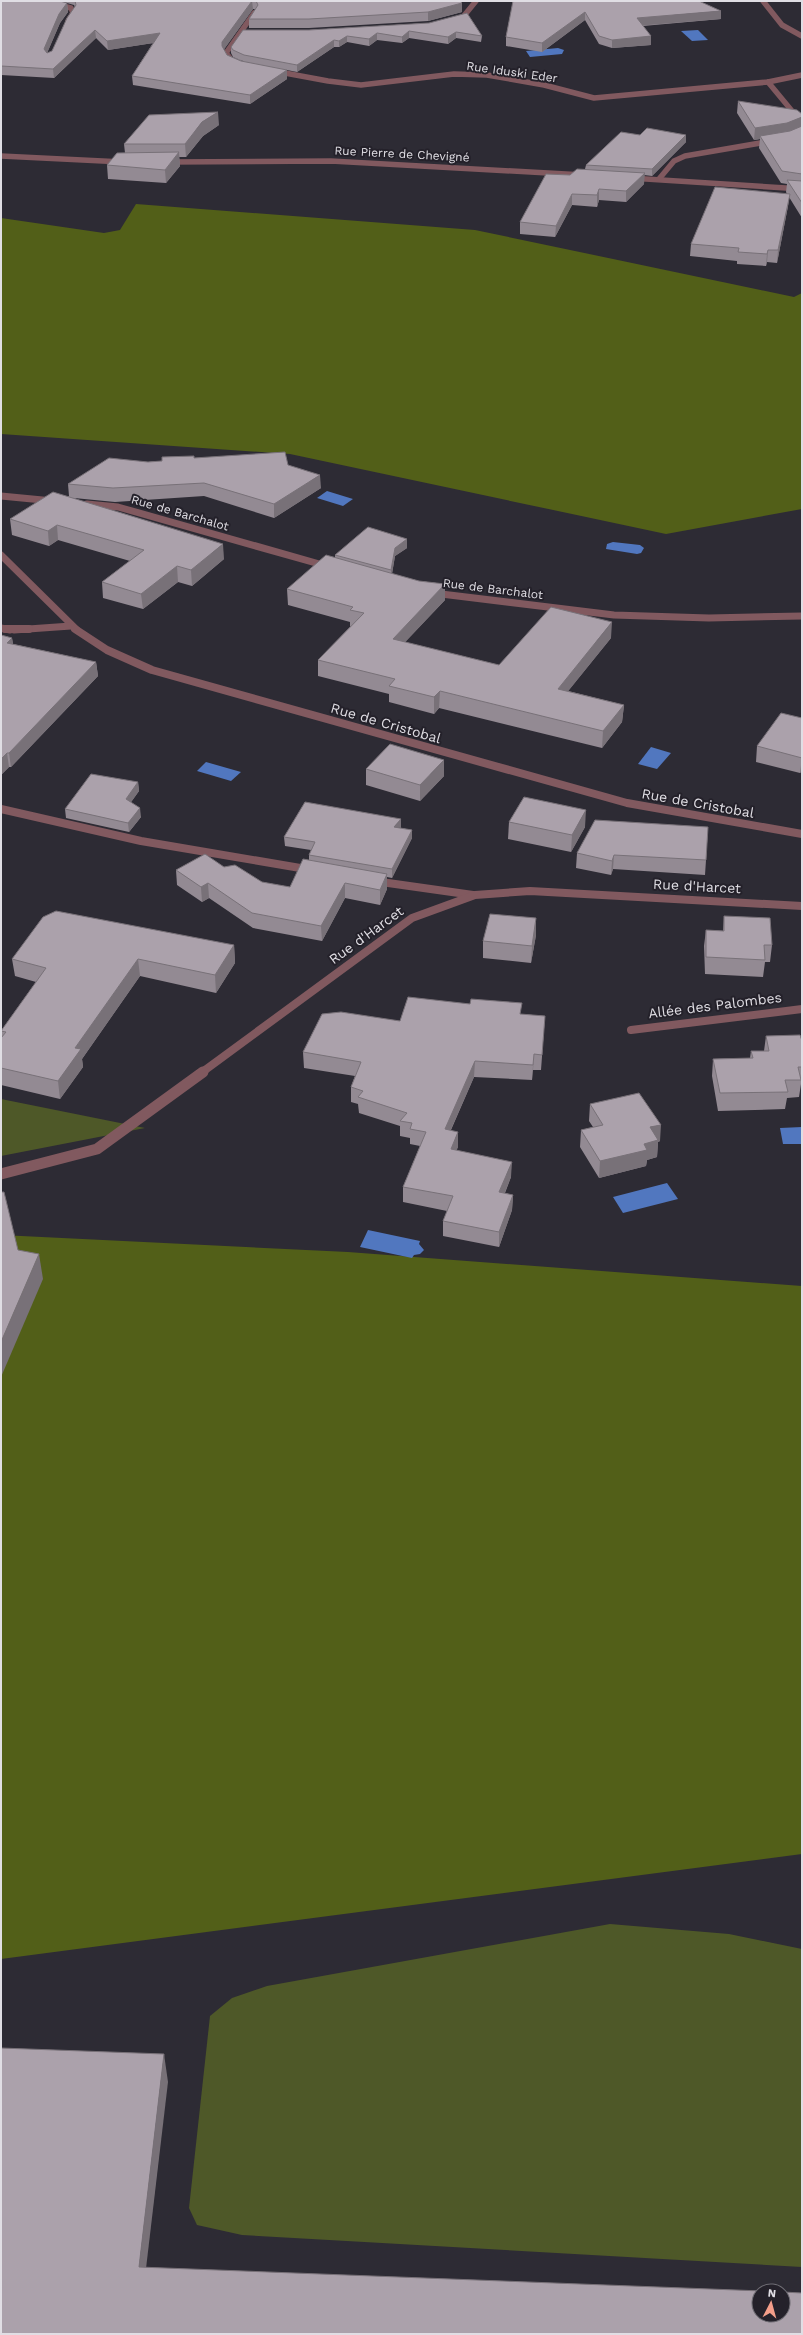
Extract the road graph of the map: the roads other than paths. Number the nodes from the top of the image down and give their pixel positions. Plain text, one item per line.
1 (476, 1) edge
2 (763, 1) edge
3 (46, 3) edge
4 (254, 13) edge
5 (448, 21) edge
6 (64, 25) edge
7 (241, 32) junction
8 (249, 32) edge
9 (802, 36) edge
10 (237, 63) edge
11 (266, 70) edge
12 (802, 74) edge
13 (768, 82) junction
14 (802, 123) edge
15 (780, 140) edge
16 (1, 156) edge
17 (130, 162) edge
18 (161, 162) edge
19 (588, 175) edge
20 (619, 177) edge
21 (659, 179) junction
22 (802, 189) edge
23 (1, 496) edge
24 (63, 502) edge
25 (79, 504) edge
26 (1, 555) edge
27 (337, 569) edge
28 (428, 593) edge
29 (802, 616) edge
30 (71, 626) junction
31 (1, 628) edge
32 (1, 809) edge
33 (802, 834) edge
34 (319, 872) edge
35 (365, 879) edge
36 (475, 895) junction
37 (802, 906) edge
38 (802, 1009) edge
39 (631, 1030) dead end
40 (1, 1174) edge

1 - 5 street
2 - 9 street
3 - 6 street
4 - 7 street
7 - 8 street
7 - 10 street
11 - 13 street, Rue Iduski Eder
12 - 13 street, Rue Iduski Eder
13 - 14 street
15 - 21 street
16 - 17 street
18 - 19 street, Rue Pierre de Chevigné
20 - 21 street
21 - 22 street
23 - 24 street
25 - 27 street, Rue de Barchalot
26 - 30 street, Rue de Cristobal
28 - 29 street, Rue de Barchalot
30 - 31 street
30 - 33 street, Rue de Cristobal
32 - 34 street
35 - 36 street
36 - 37 street, Rue d'Harcet
36 - 40 street, Rue d'Harcet
38 - 39 street, Allée des Palombes

